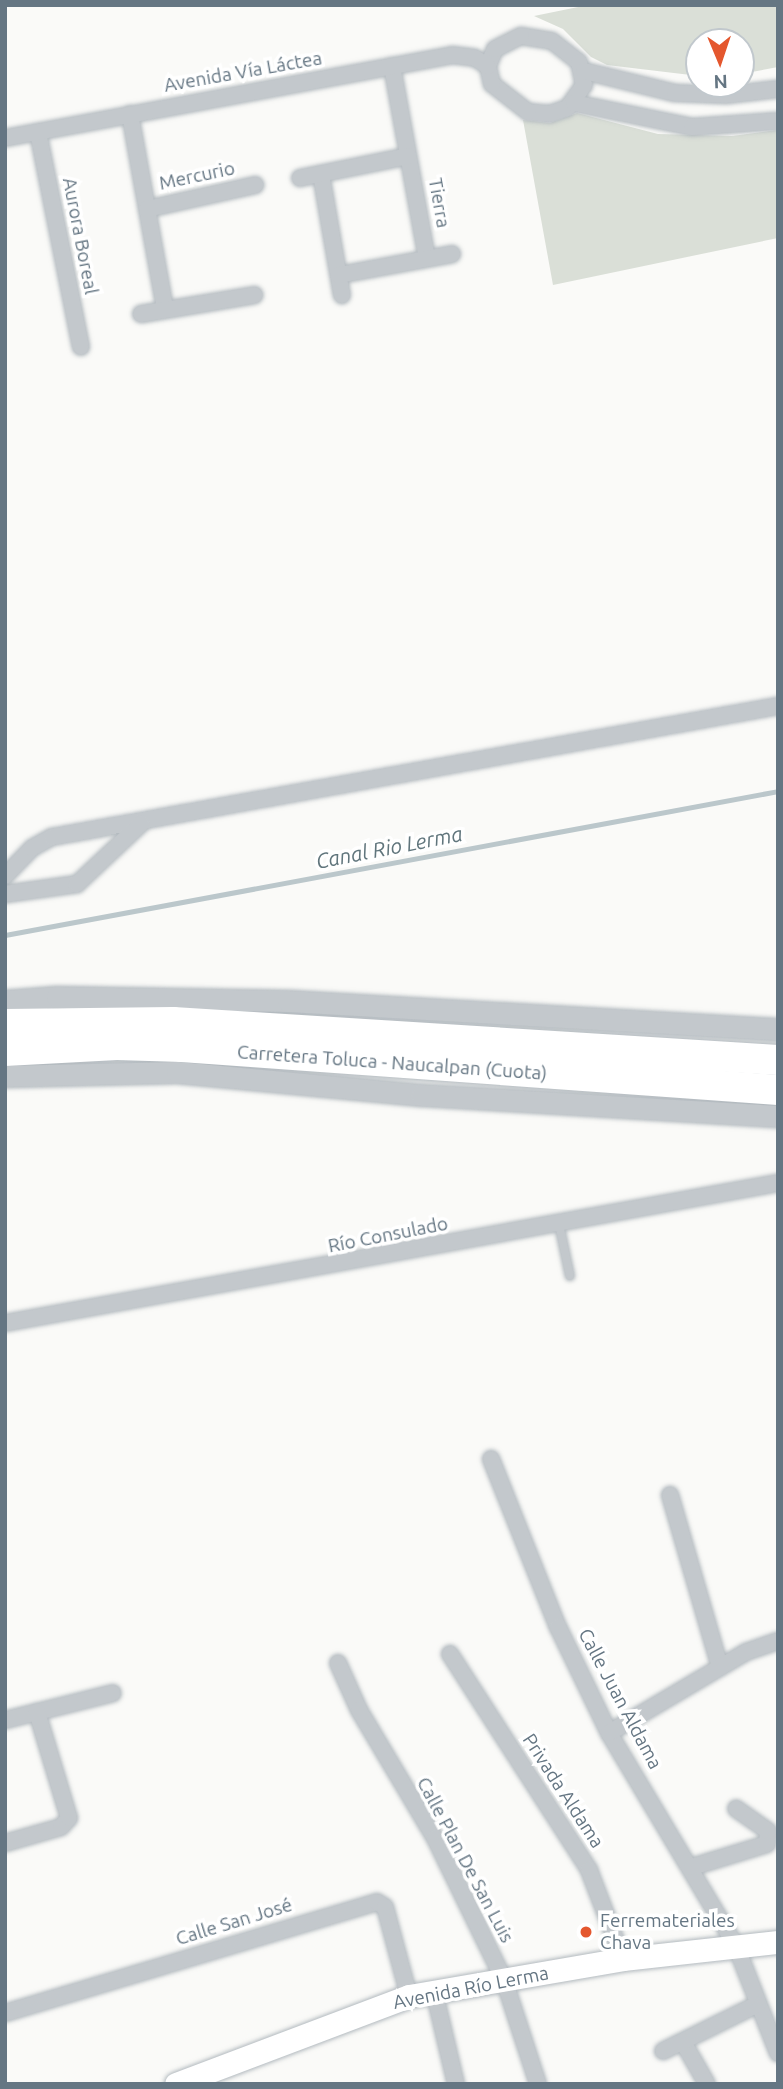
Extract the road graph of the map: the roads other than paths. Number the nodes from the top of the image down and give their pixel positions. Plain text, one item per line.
1 (392, 66) junction
2 (488, 66) junction
3 (584, 71) junction
4 (778, 89) edge
5 (574, 103) junction
6 (130, 114) junction
7 (778, 121) edge
8 (38, 132) junction
9 (5, 138) edge
10 (408, 156) junction
11 (321, 174) junction
12 (300, 178) dead end
13 (255, 185) dead end
14 (147, 209) junction
15 (452, 254) dead end
16 (427, 258) junction
17 (339, 275) junction
18 (254, 295) dead end
19 (342, 295) dead end
20 (165, 309) junction
21 (141, 314) dead end
22 (81, 347) dead end
23 (778, 706) edge
24 (141, 824) junction
25 (5, 876) edge
26 (5, 894) edge
27 (5, 1001) edge
28 (5, 1024) edge
29 (778, 1029) edge
30 (5, 1051) edge
31 (778, 1059) edge
32 (5, 1076) edge
33 (773, 1090) edge
34 (778, 1116) edge
35 (778, 1182) edge
36 (559, 1224) junction
37 (569, 1276) dead end
38 (5, 1323) edge
39 (491, 1459) dead end
40 (670, 1495) dead end
41 (778, 1641) edge
42 (450, 1654) dead end
43 (338, 1663) dead end
44 (720, 1667) junction
45 (113, 1693) dead end
46 (37, 1712) junction
47 (5, 1720) edge
48 (609, 1733) junction
49 (736, 1809) dead end
50 (5, 1843) edge
51 (692, 1867) junction
52 (778, 1942) edge
53 (736, 1946) junction
54 (622, 1959) junction
55 (504, 1980) junction
56 (435, 1991) junction
57 (409, 1996) junction
58 (758, 2004) junction
59 (5, 2013) edge
60 (683, 2042) junction
61 (663, 2051) dead end
62 (778, 2053) edge
63 (176, 2084) edge
64 (456, 2084) edge
65 (538, 2084) edge
66 (707, 2084) edge

1 - 2 street, Avenida Vía Láctea
1 - 6 street, Avenida Vía Láctea
1 - 10 street, Tierra
2 - 3 street
2 - 5 street
3 - 4 street
3 - 5 street
5 - 7 street
6 - 8 street, Avenida Vía Láctea
6 - 14 street, Mercurio
8 - 9 street, Avenida Vía Láctea
8 - 22 street, Aurora Boreal
10 - 11 street, Tierra
10 - 16 street, Tierra
11 - 12 street, Tierra
11 - 17 street
13 - 14 street, Mercurio
14 - 20 street, Mercurio
15 - 16 street, Tierra
16 - 17 street, Tierra
17 - 19 street
18 - 20 street
20 - 21 street
23 - 24 street
24 - 25 street
24 - 26 street
27 - 29 street
28 - 31 highway, Carretera Toluca - Naucalpan (Cuota)
30 - 33 highway, Carretera Toluca - Naucalpan (Cuota)
32 - 34 street
35 - 36 street, Río Consulado
36 - 37 lane
36 - 38 street, Río Consulado
39 - 48 street, Calle Juan Aldama
40 - 44 street
41 - 44 street
42 - 54 street, Privada Aldama
43 - 55 street, Calle Plan De San Luis
44 - 48 street
45 - 46 street
46 - 47 street
46 - 50 street
48 - 51 street, Calle Juan Aldama
49 - 51 street
51 - 53 street, Calle Juan Aldama
52 - 53 main road, Avenida Río Lerma
53 - 54 main road, Avenida Río Lerma
53 - 58 street, Calle Juan Aldama
54 - 55 main road, Avenida Río Lerma
55 - 56 main road, Avenida Río Lerma
55 - 65 street, Calle Plan De San Luis
56 - 57 main road, Avenida Río Lerma
56 - 64 street
57 - 59 street, Calle San José
57 - 63 main road, Avenida Río Lerma
58 - 60 street
58 - 62 street, Calle Juan Aldama
60 - 61 street
60 - 66 street

